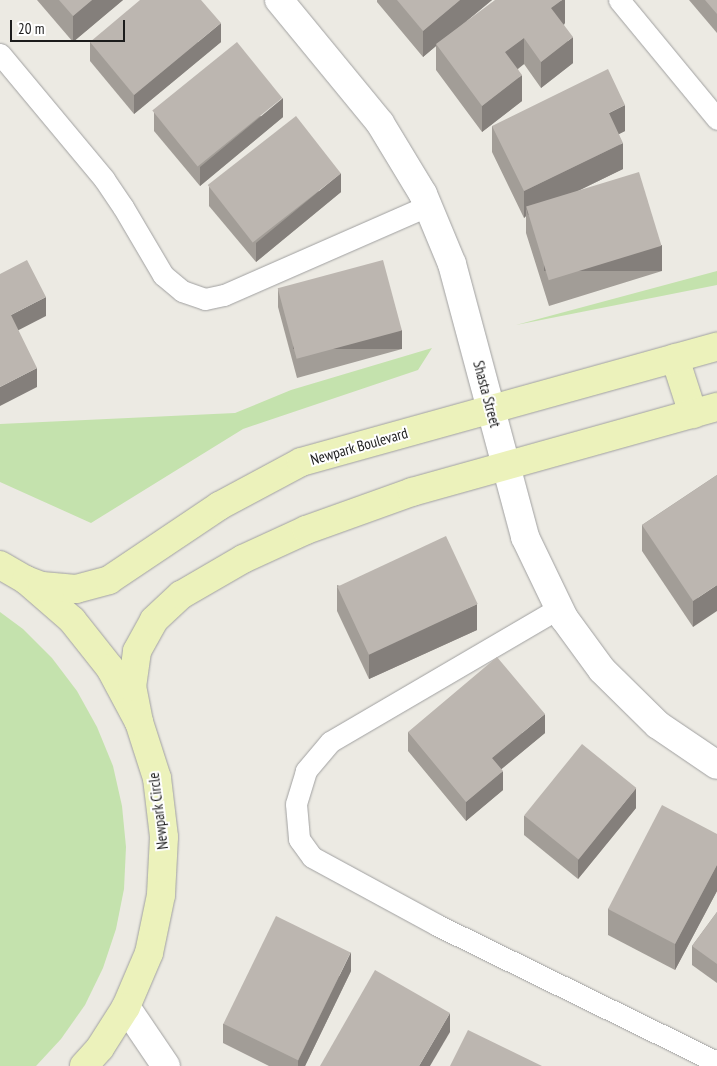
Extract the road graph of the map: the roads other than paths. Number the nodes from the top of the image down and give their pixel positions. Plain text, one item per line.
1 (279, 0) edge
2 (619, 0) edge
3 (0, 54) edge
4 (717, 119) edge
5 (427, 206) junction
6 (717, 346) edge
7 (675, 358) junction
8 (491, 409) junction
9 (705, 411) edge
10 (506, 466) junction
11 (0, 565) edge
12 (26, 580) junction
13 (559, 608) junction
14 (139, 722) junction
15 (717, 765) edge
16 (126, 1007) junction
17 (717, 1062) edge
18 (84, 1066) edge
19 (166, 1066) edge

1 - 5 street, Shasta Street
2 - 4 lane
3 - 5 lane
5 - 8 street, Shasta Street
6 - 7 street, Newpark Boulevard
7 - 8 street, Newpark Boulevard
7 - 9 street
8 - 10 street, Shasta Street
8 - 12 street, Newpark Boulevard
9 - 10 street
10 - 13 street, Shasta Street
10 - 14 street
11 - 12 street, Newpark Circle
12 - 14 street, Newpark Circle
13 - 15 street, Shasta Street
13 - 17 lane
14 - 16 street, Newpark Circle
16 - 18 street, Newpark Circle
16 - 19 street

